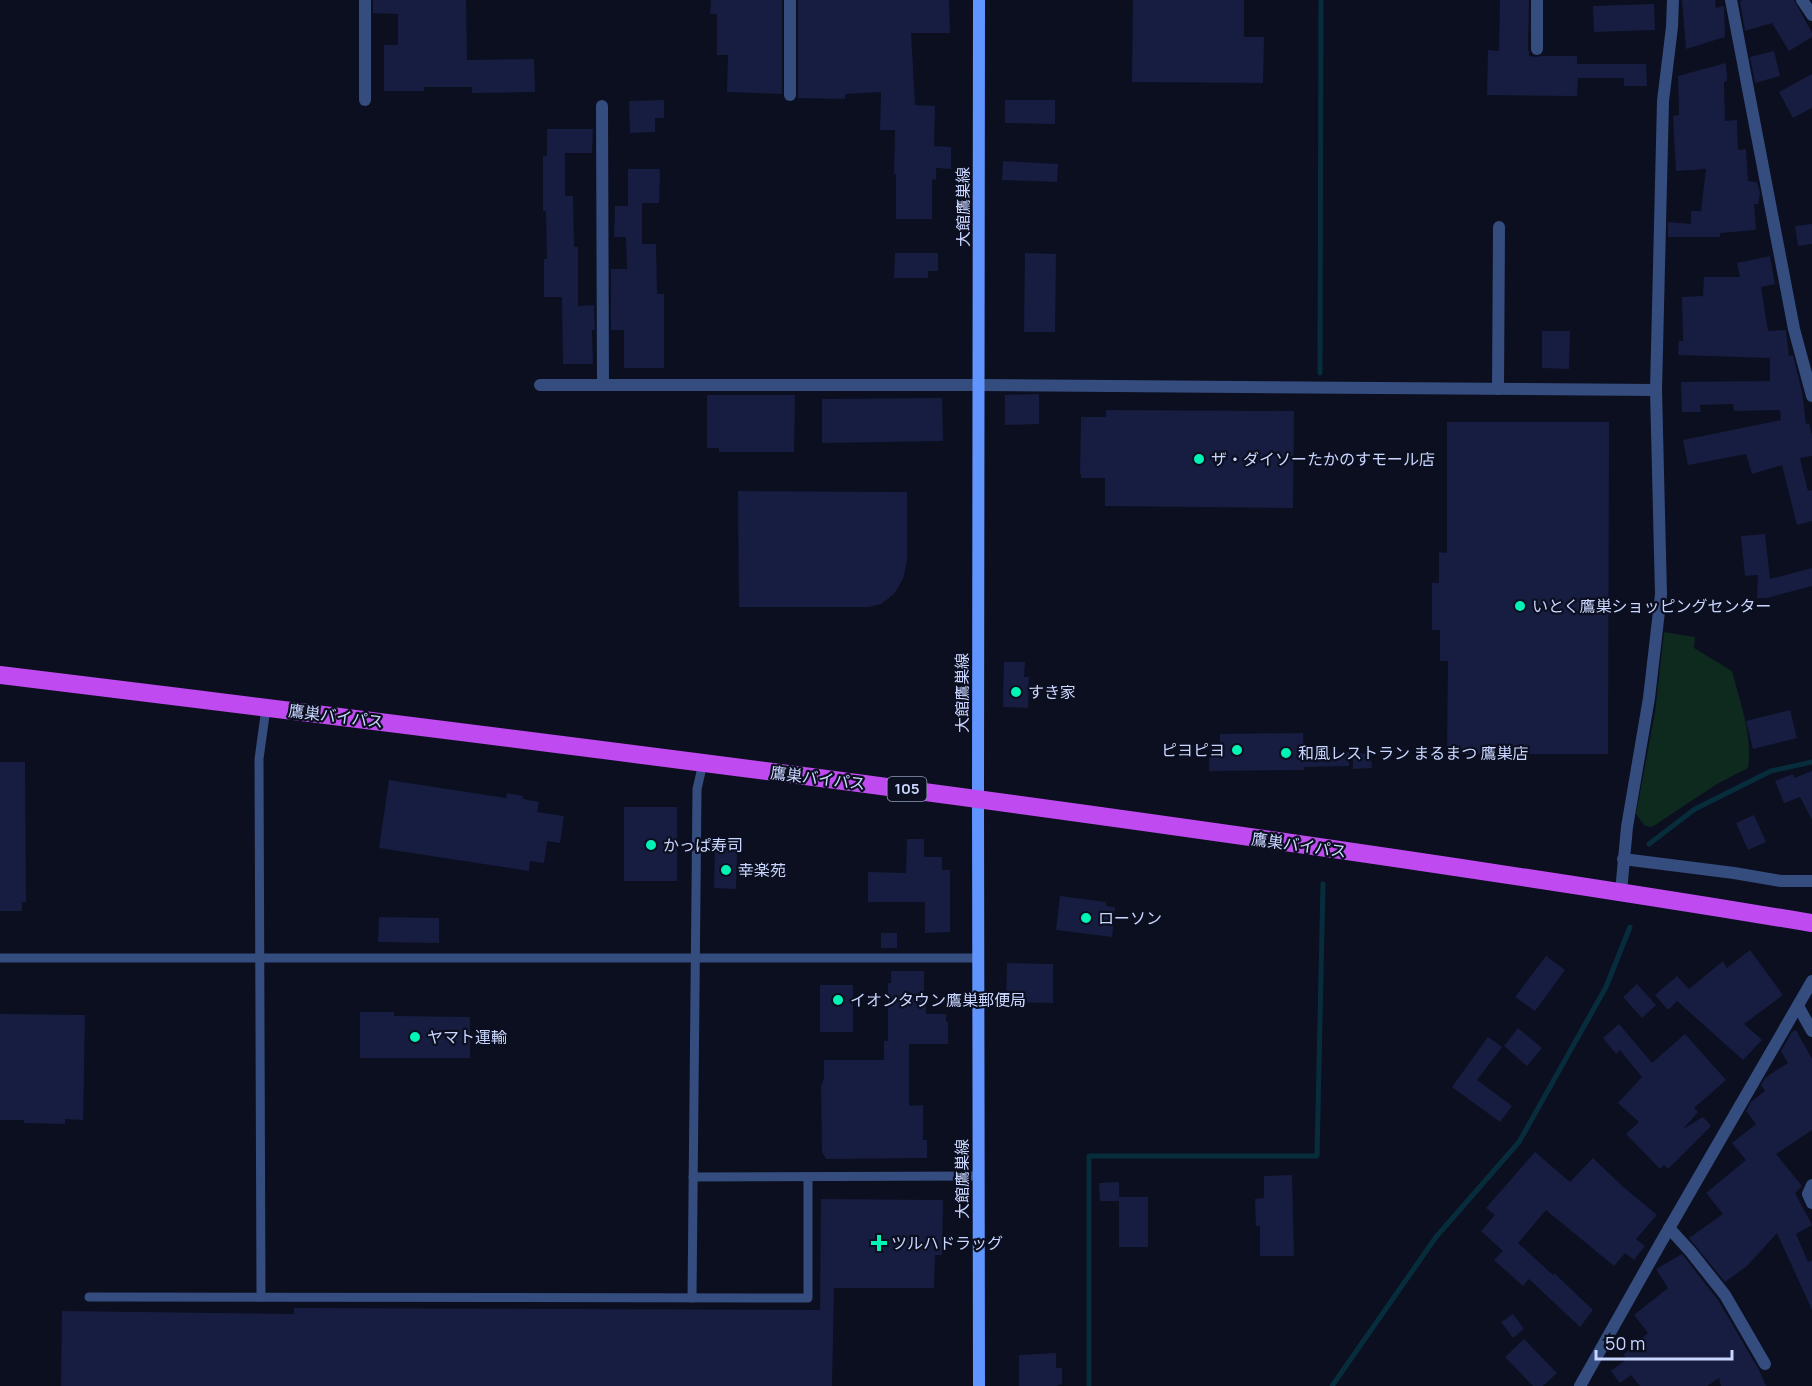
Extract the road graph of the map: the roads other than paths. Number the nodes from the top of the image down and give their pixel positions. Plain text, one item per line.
1 (365, 0) edge
2 (790, 0) edge
3 (980, 0) edge
4 (1537, 0) edge
5 (1673, 0) edge
6 (1731, 0) edge
7 (1802, 0) edge
8 (1812, 15) edge
9 (1537, 49) dead end
10 (790, 95) dead end
11 (364, 100) dead end
12 (602, 106) dead end
13 (1499, 227) dead end
14 (540, 385) dead end
15 (603, 385) junction
16 (980, 386) junction
17 (1498, 389) junction
18 (1656, 390) junction
19 (1812, 396) edge
20 (0, 675) edge
21 (266, 708) junction
22 (704, 763) junction
23 (978, 798) junction
24 (1623, 859) junction
25 (1812, 881) edge
26 (1621, 892) junction
27 (1812, 923) edge
28 (0, 958) edge
29 (260, 958) junction
30 (696, 958) junction
31 (978, 958) junction
32 (1812, 981) edge
33 (1798, 1006) junction
34 (1812, 1031) edge
35 (979, 1176) junction
36 (808, 1177) junction
37 (693, 1178) junction
38 (1812, 1185) edge
39 (1812, 1203) edge
40 (1669, 1228) junction
41 (89, 1297) dead end
42 (261, 1297) junction
43 (692, 1298) junction
44 (1765, 1364) dead end
45 (979, 1386) edge
46 (1580, 1386) edge

1 - 11 street
2 - 10 street
3 - 16 main road, 大館鷹巣線
4 - 9 street
5 - 18 street
6 - 19 street
7 - 8 street
12 - 15 street
13 - 17 street
14 - 15 street
15 - 16 street
16 - 17 street
16 - 23 main road, 大館鷹巣線
17 - 18 street
18 - 24 street
20 - 21 highway, 鷹巣バイパス / 105
21 - 22 highway, 鷹巣バイパス / 105
21 - 29 lane
22 - 23 highway, 鷹巣バイパス / 105
22 - 30 lane
23 - 26 highway, 鷹巣バイパス / 105
23 - 31 main road, 大館鷹巣線
24 - 25 street
24 - 26 street
26 - 27 highway, 鷹巣バイパス / 105
28 - 29 lane
29 - 30 lane
29 - 42 lane
30 - 31 lane
30 - 37 lane
31 - 35 main road, 大館鷹巣線
32 - 33 street
33 - 34 street
33 - 40 street
35 - 36 lane
35 - 45 main road, 大館鷹巣線
36 - 37 lane
36 - 43 lane
37 - 43 lane
38 - 39 street
40 - 44 street
40 - 46 street
41 - 42 lane
42 - 43 lane

